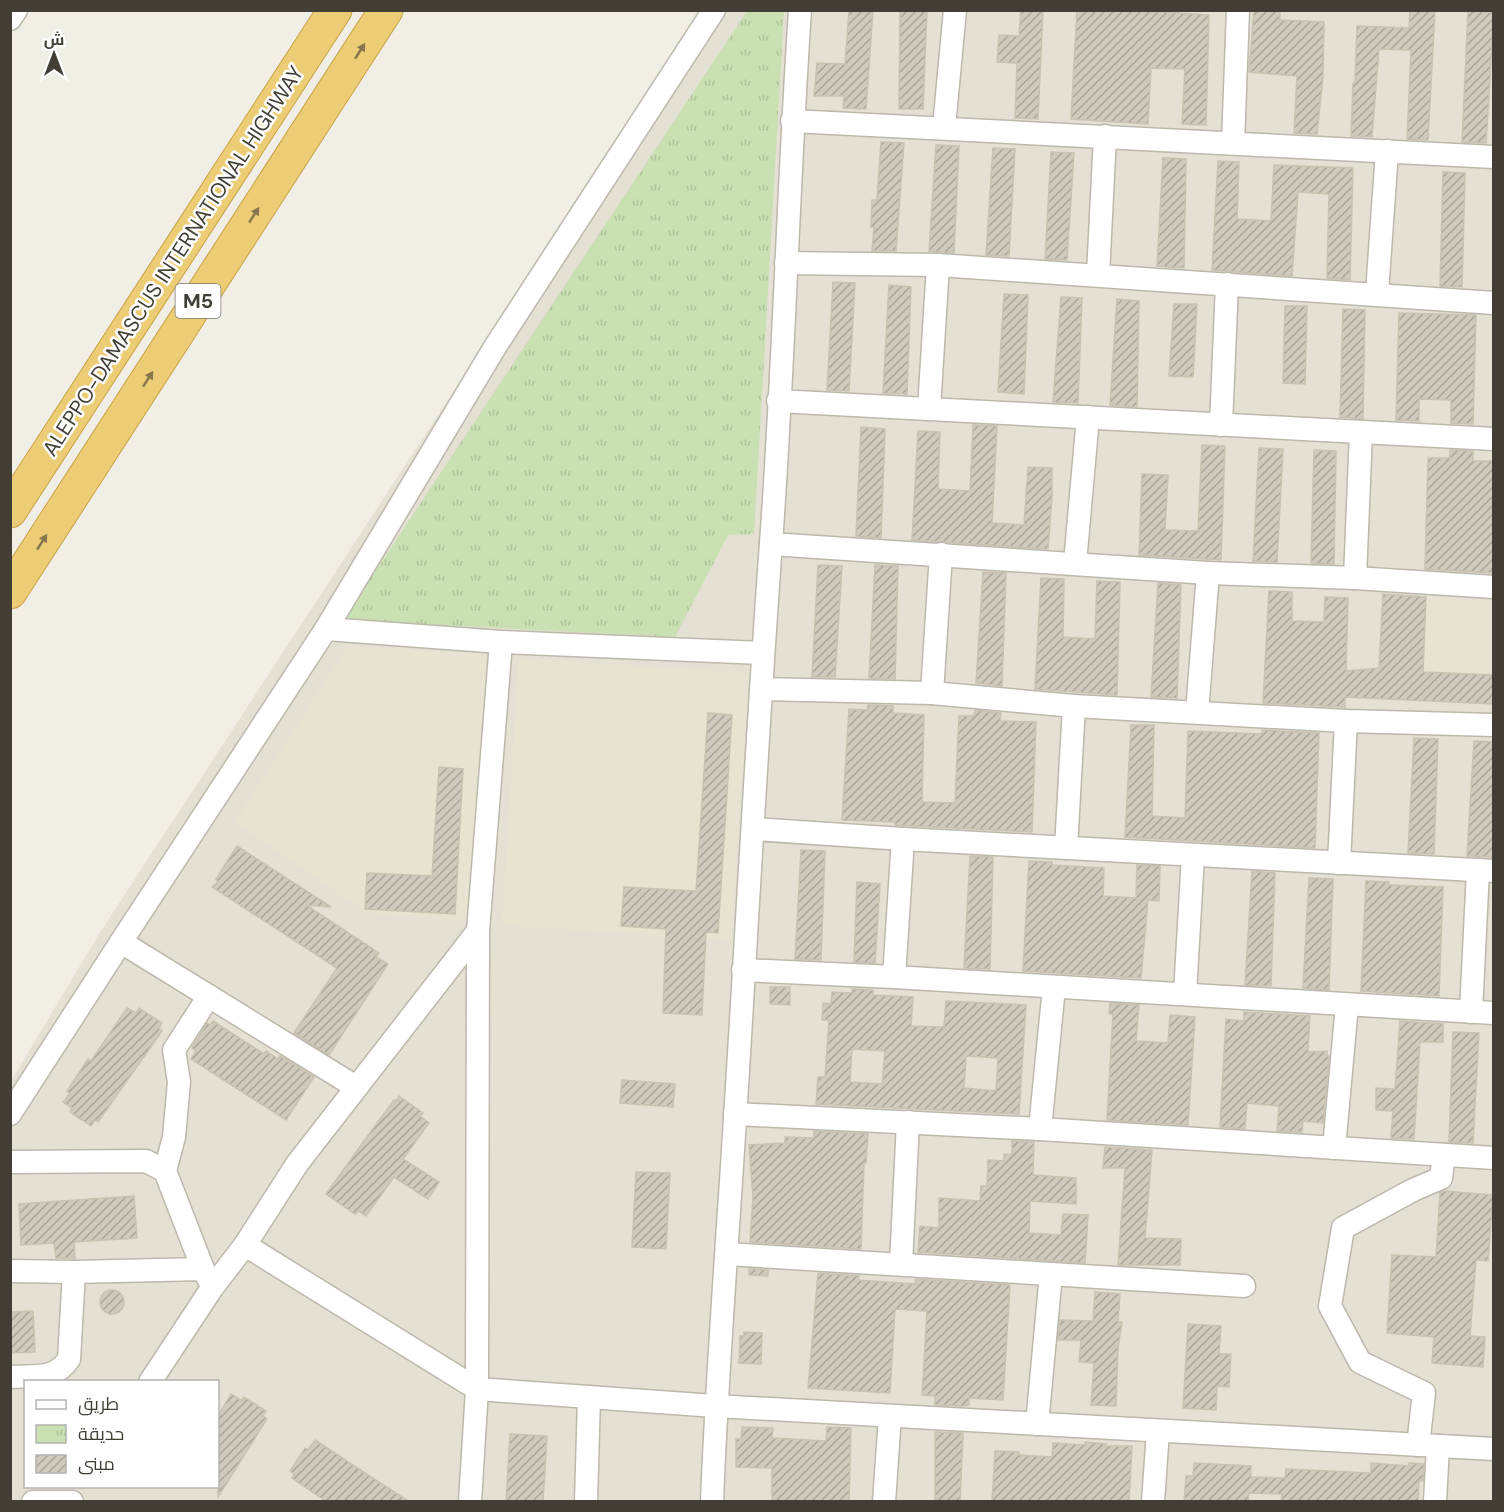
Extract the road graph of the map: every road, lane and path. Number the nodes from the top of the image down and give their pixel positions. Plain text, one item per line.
1 (16, 10) edge
2 (335, 10) edge
3 (386, 10) edge
4 (714, 10) edge
5 (800, 10) edge
6 (955, 10) edge
7 (1238, 10) edge
8 (10, 19) edge
9 (792, 121) junction
10 (944, 128) junction
11 (1105, 136) junction
12 (1233, 143) junction
13 (1387, 151) junction
14 (1494, 157) edge
15 (786, 263) junction
16 (938, 265) junction
17 (1098, 276) junction
18 (1227, 284) junction
19 (1377, 293) junction
20 (1494, 303) edge
21 (778, 401) junction
22 (930, 409) junction
23 (1088, 417) junction
24 (1221, 425) junction
25 (1361, 432) junction
26 (1494, 439) edge
27 (10, 511) edge
28 (771, 544) junction
29 (941, 555) junction
30 (1075, 563) junction
31 (1208, 573) junction
32 (1355, 578) junction
33 (1494, 587) edge
34 (10, 592) edge
35 (326, 628) junction
36 (501, 642) junction
37 (762, 653) junction
38 (761, 689) junction
39 (932, 693) junction
40 (1074, 706) junction
41 (1197, 712) junction
42 (1346, 721) junction
43 (1494, 725) edge
44 (753, 828) junction
45 (903, 839) junction
46 (1066, 848) junction
47 (1193, 855) junction
48 (1339, 863) junction
49 (1486, 871) edge
50 (478, 931) junction
51 (121, 942) junction
52 (743, 970) junction
53 (894, 977) junction
54 (1054, 987) junction
55 (1185, 994) junction
56 (209, 996) junction
57 (1347, 1005) junction
58 (1471, 1012) junction
59 (1494, 1013) edge
60 (356, 1087) junction
61 (10, 1114) edge
62 (735, 1114) junction
63 (908, 1122) junction
64 (1040, 1129) junction
65 (1334, 1148) junction
66 (1444, 1155) junction
67 (1494, 1158) edge
68 (10, 1162) edge
69 (165, 1171) junction
70 (244, 1245) junction
71 (727, 1254) junction
72 (901, 1264) junction
73 (10, 1271) edge
74 (75, 1272) junction
75 (1051, 1274) junction
76 (208, 1279) junction
77 (1244, 1286) dead end
78 (10, 1377) edge
79 (151, 1380) edge
80 (477, 1389) junction
81 (589, 1397) junction
82 (716, 1406) junction
83 (890, 1416) junction
84 (1037, 1424) junction
85 (1158, 1431) junction
86 (1428, 1445) junction
87 (1494, 1449) edge
88 (73, 1497) edge
89 (33, 1502) edge
90 (470, 1502) edge
91 (586, 1502) edge
92 (712, 1502) edge
93 (884, 1502) edge
94 (1153, 1502) edge
95 (1435, 1502) edge

1 - 8 street
2 - 27 highway, ALEPPO-DAMASCUS INTERNATIONAL HIGHWAY / M5
34 -> 3 highway, ALEPPO-DAMASCUS INTERNATIONAL HIGHWAY / M5
4 - 35 street
5 - 9 street
6 - 10 street
7 - 12 street
9 - 10 street
9 - 15 street
10 - 11 street
11 - 12 street
11 - 17 street
12 - 13 street
13 - 14 street
13 - 19 street
15 - 16 street
15 - 21 street
16 - 17 street
16 - 22 street
17 - 18 street
18 - 19 street
18 - 24 street
19 - 20 street
21 - 22 street
21 - 28 street
22 - 23 street
23 - 24 street
23 - 30 street
24 - 25 street
25 - 26 street
25 - 32 street
28 - 29 street
28 - 37 street
29 - 30 street
29 - 39 street
30 - 31 street
31 - 32 street
31 - 41 street
32 - 33 street
35 - 36 street
35 - 51 street
36 - 37 street
36 - 50 street
37 - 38 street
38 - 39 street
38 - 44 street
39 - 40 street
40 - 41 street
40 - 46 street
41 - 42 street
42 - 43 street
42 - 48 street
44 - 45 street
44 - 52 street
45 - 46 street
45 - 53 street
46 - 47 street
47 - 48 street
47 - 55 street
48 - 49 street
49 - 58 street
50 - 60 street
50 - 80 street
51 - 56 street
51 - 61 street
52 - 53 street
52 - 62 street
53 - 54 street
54 - 55 street
54 - 64 street
55 - 57 street
56 - 60 street
56 - 69 street
57 - 58 street
57 - 65 street
58 - 59 street
60 - 70 street
62 - 63 street
62 - 71 street
63 - 64 street
63 - 72 street
64 - 65 street
65 - 66 street
66 - 67 street
66 - 86 street
68 - 69 street
69 - 76 street
70 - 76 street
70 - 80 street
71 - 72 street
71 - 82 street
72 - 75 street
73 - 74 street
74 - 76 street
74 - 78 street
75 - 77 street
75 - 84 street
76 - 79 street
80 - 81 street
80 - 90 street
81 - 82 street
81 - 91 street
82 - 83 street
82 - 92 street
83 - 84 street
83 - 93 street
84 - 85 street
85 - 86 street
85 - 94 street
86 - 87 street
86 - 95 street
88 - 89 street

